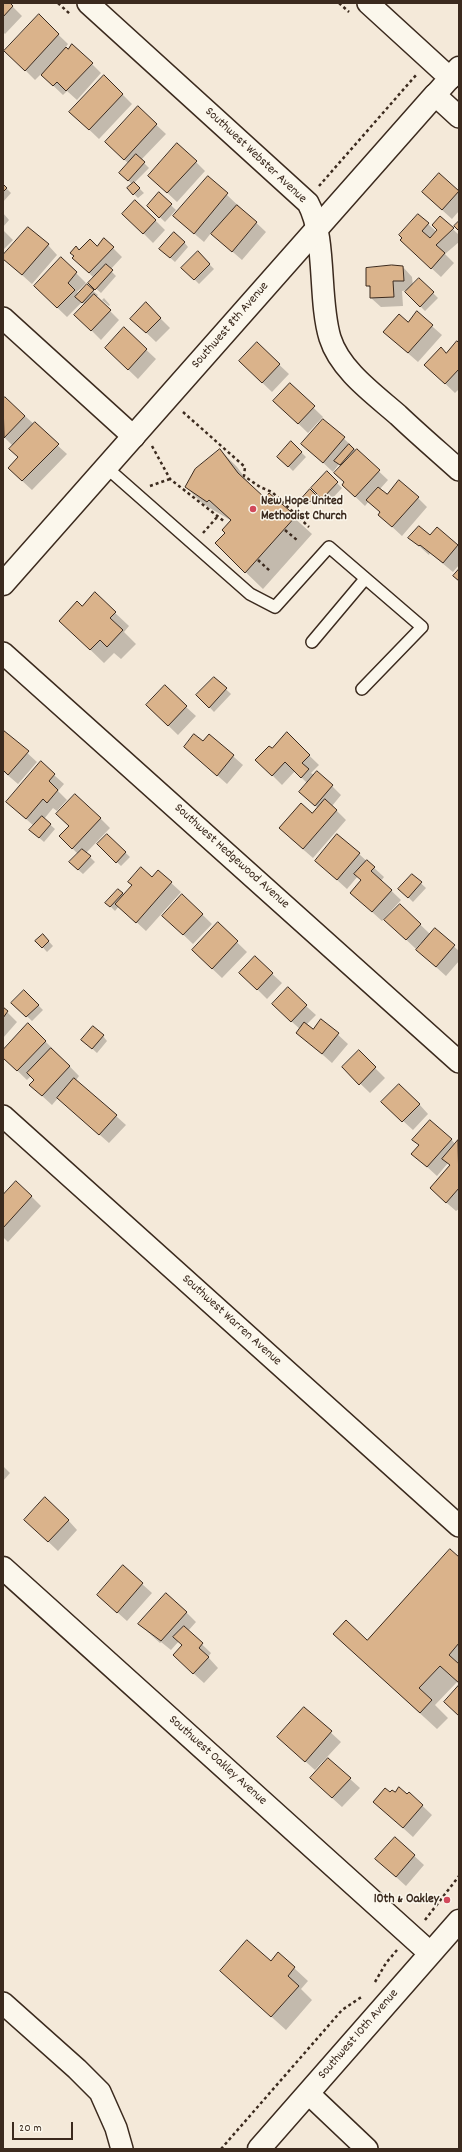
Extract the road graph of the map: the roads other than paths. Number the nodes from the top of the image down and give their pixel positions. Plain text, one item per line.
1 (88, 3) edge
2 (368, 3) edge
3 (455, 73) edge
4 (435, 95) junction
5 (459, 117) edge
6 (316, 230) junction
7 (3, 318) edge
8 (141, 439) junction
9 (107, 468) junction
10 (459, 470) edge
11 (365, 579) junction
12 (3, 584) edge
13 (312, 642) dead end
14 (3, 653) edge
15 (362, 688) dead end
16 (459, 1062) edge
17 (3, 1116) edge
18 (459, 1526) edge
19 (3, 1568) edge
20 (459, 1921) edge
21 (430, 1953) junction
22 (3, 2002) edge
23 (309, 2094) junction
24 (122, 2149) edge
25 (259, 2149) edge
26 (367, 2149) edge

1 - 6 street, Southwest Webster Avenue
2 - 3 street
3 - 4 street, Southwest 8th Avenue
4 - 5 street
4 - 6 street, Southwest 8th Avenue
6 - 8 street, Southwest 8th Avenue
6 - 10 street, Southwest Webster Avenue
7 - 8 street
8 - 9 street, Southwest 8th Avenue
9 - 11 lane
9 - 12 street, Southwest 8th Avenue
11 - 13 lane
11 - 15 lane
14 - 16 street, Southwest Hedgewood Avenue
17 - 18 street, Southwest Warren Avenue
19 - 21 street, Southwest Oakley Avenue
20 - 21 street, Southwest 10th Avenue
21 - 23 street, Southwest 10th Avenue
22 - 24 street
23 - 25 street, Southwest 10th Avenue
23 - 26 street

